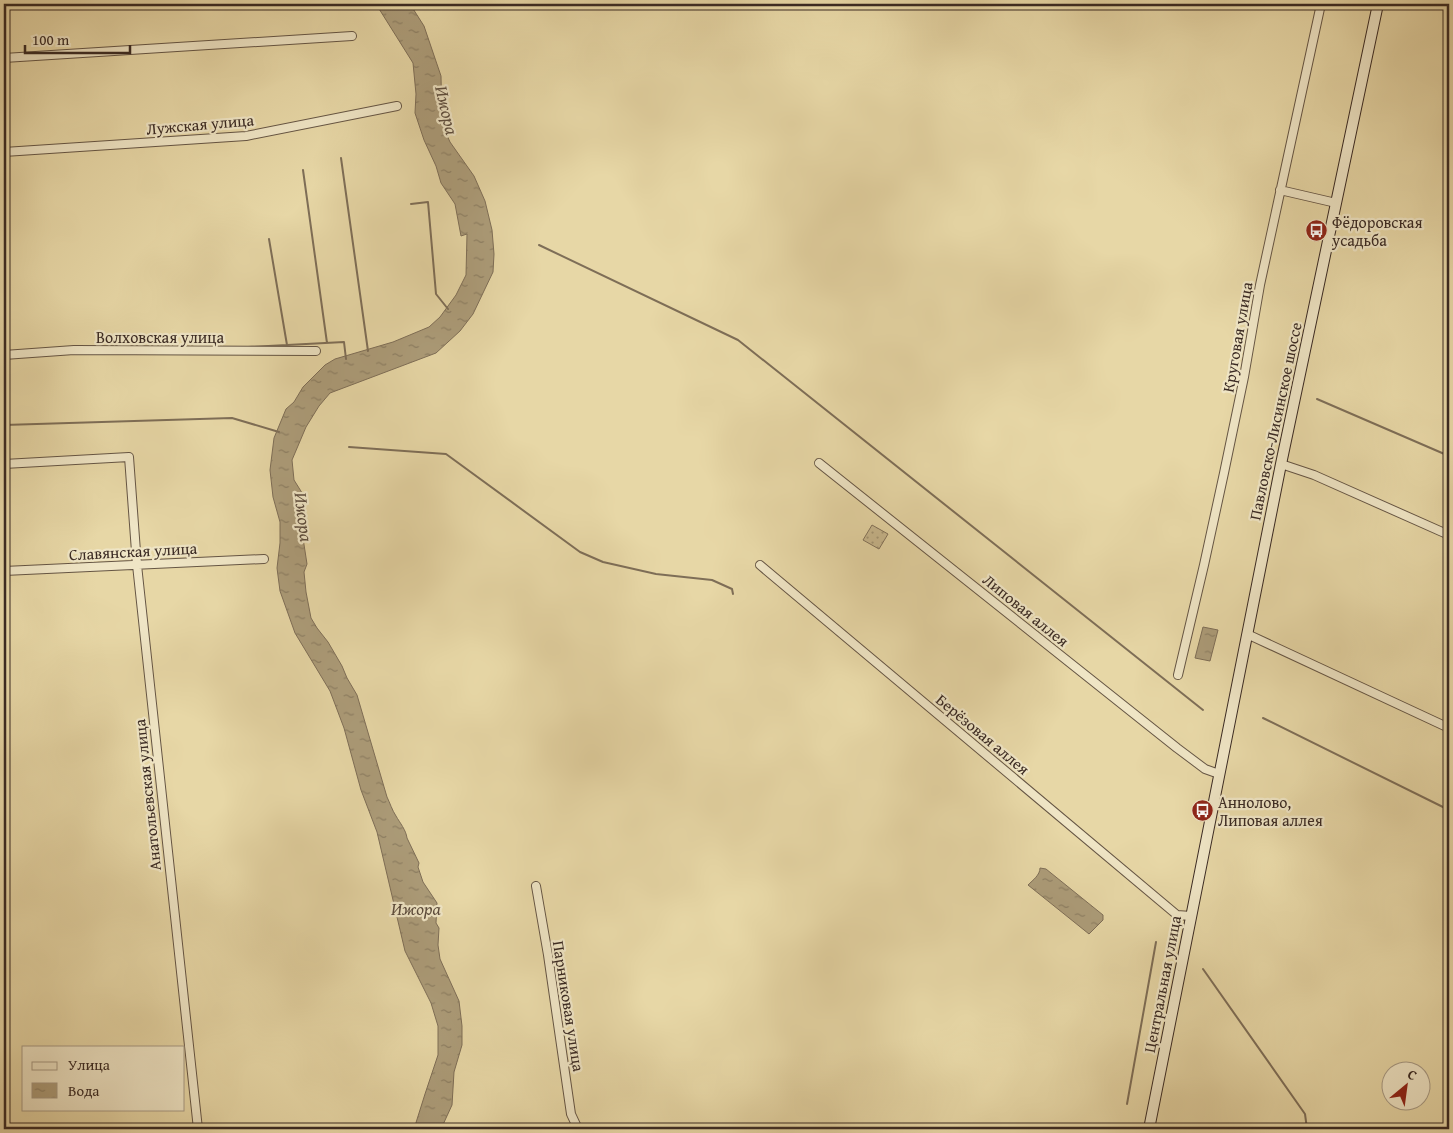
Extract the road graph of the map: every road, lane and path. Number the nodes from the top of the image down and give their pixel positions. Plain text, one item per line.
1 (1321, 4) edge
2 (1378, 4) edge
3 (352, 36) dead end
4 (4, 58) edge
5 (396, 106) dead end
6 (4, 152) edge
7 (1280, 190) junction
8 (1336, 203) junction
9 (316, 351) dead end
10 (4, 355) edge
11 (819, 463) dead end
12 (4, 464) edge
13 (1281, 464) junction
14 (1449, 535) edge
15 (264, 559) dead end
16 (137, 565) junction
17 (760, 565) dead end
18 (4, 570) edge
19 (1247, 634) junction
20 (1178, 675) dead end
21 (1449, 728) edge
22 (1219, 774) junction
23 (1206, 844) joint
24 (536, 886) dead end
25 (1191, 916) junction
26 (198, 1129) edge
27 (578, 1129) edge
28 (1149, 1129) edge

1 - 7 street, Круговая улица
2 - 8 main road, Павловско-Лисинское шоссе
3 - 4 street
5 - 6 street, Лужская улица
7 - 8 street
7 - 20 street, Круговая улица
8 - 13 main road, Павловско-Лисинское шоссе
9 - 10 street, Волховская улица
11 - 22 street, Липовая аллея
12 - 16 street, Анатольевская улица
13 - 14 street
13 - 19 main road, Павловско-Лисинское шоссе
15 - 16 street, Славянская улица
16 - 18 street, Славянская улица
16 - 26 street, Анатольевская улица
17 - 25 street, Берёзовая аллея
19 - 21 street
19 - 22 main road, Павловско-Лисинское шоссе
22 - 23 main road, Павловско-Лисинское шоссе
23 - 25 main road, Центральная улица
24 - 27 street, Парниковая улица
25 - 28 main road, Центральная улица

